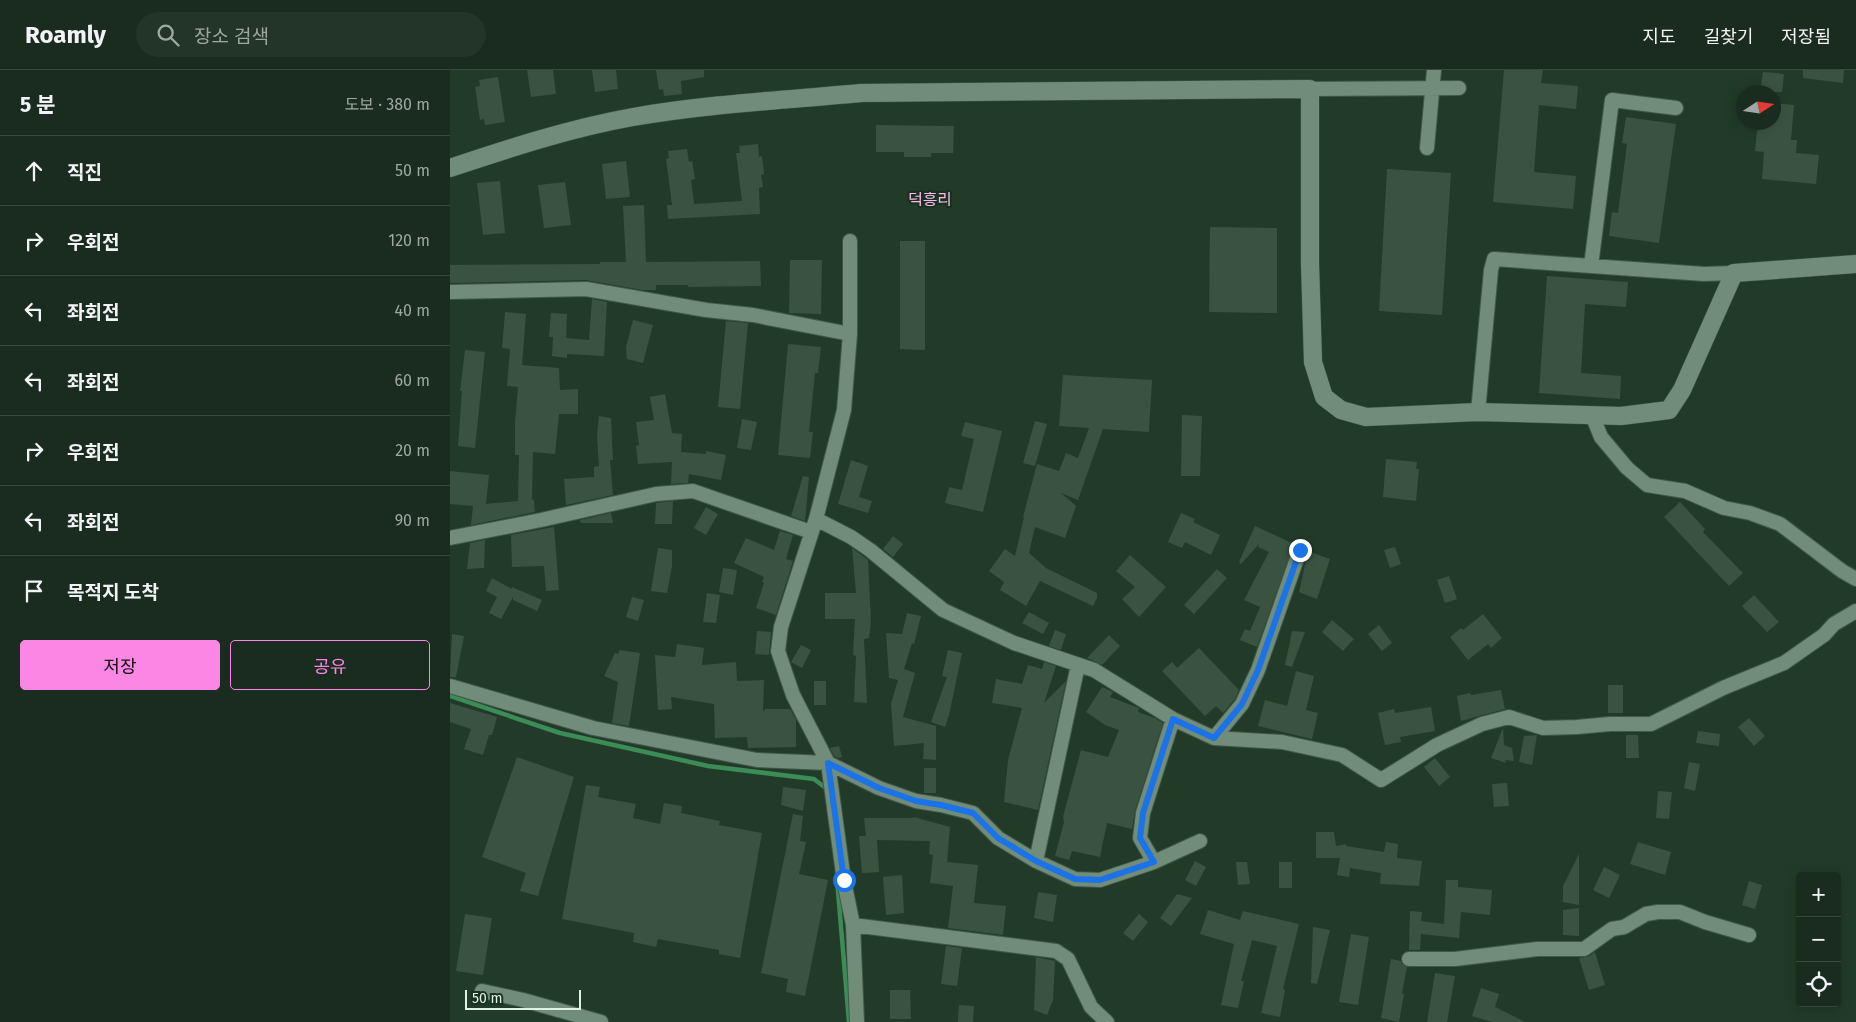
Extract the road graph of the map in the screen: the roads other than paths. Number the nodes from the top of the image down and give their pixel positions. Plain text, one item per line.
1 (1434, 70) edge
2 (1432, 88) junction
3 (1459, 88) dead end
4 (1310, 89) junction
5 (1676, 108) dead end
6 (1428, 148) dead end
7 (450, 168) edge
8 (850, 241) dead end
9 (1856, 264) edge
10 (1591, 266) junction
11 (1734, 273) junction
12 (450, 292) edge
13 (850, 334) junction
14 (1478, 412) junction
15 (1592, 415) junction
16 (816, 519) junction
17 (811, 532) junction
18 (450, 538) edge
19 (1300, 550) dead end
20 (1856, 579) edge
21 (1856, 611) edge
22 (1078, 664) junction
23 (450, 686) edge
24 (1173, 719) junction
25 (1214, 738) junction
26 (828, 763) junction
27 (1200, 841) dead end
28 (1036, 861) junction
29 (1154, 862) junction
30 (853, 925) junction
31 (1749, 935) dead end
32 (1409, 959) dead end
33 (482, 991) dead end
34 (601, 1022) edge
35 (857, 1022) edge
36 (1107, 1022) edge

1 - 2 street
2 - 3 street
2 - 4 street
2 - 6 street
4 - 7 street
4 - 14 street
5 - 10 street
8 - 13 street
9 - 11 street
10 - 11 street
10 - 14 street
11 - 15 street
12 - 13 street
13 - 16 street
14 - 15 street
15 - 20 street
16 - 17 street
16 - 22 street
17 - 18 street
17 - 26 street
19 - 25 street
21 - 25 street
22 - 24 street
22 - 28 street
23 - 26 street
24 - 25 street
24 - 29 street
26 - 28 street
26 - 30 street
27 - 29 street
28 - 29 street
30 - 35 street
30 - 36 street
31 - 32 street
33 - 34 street

